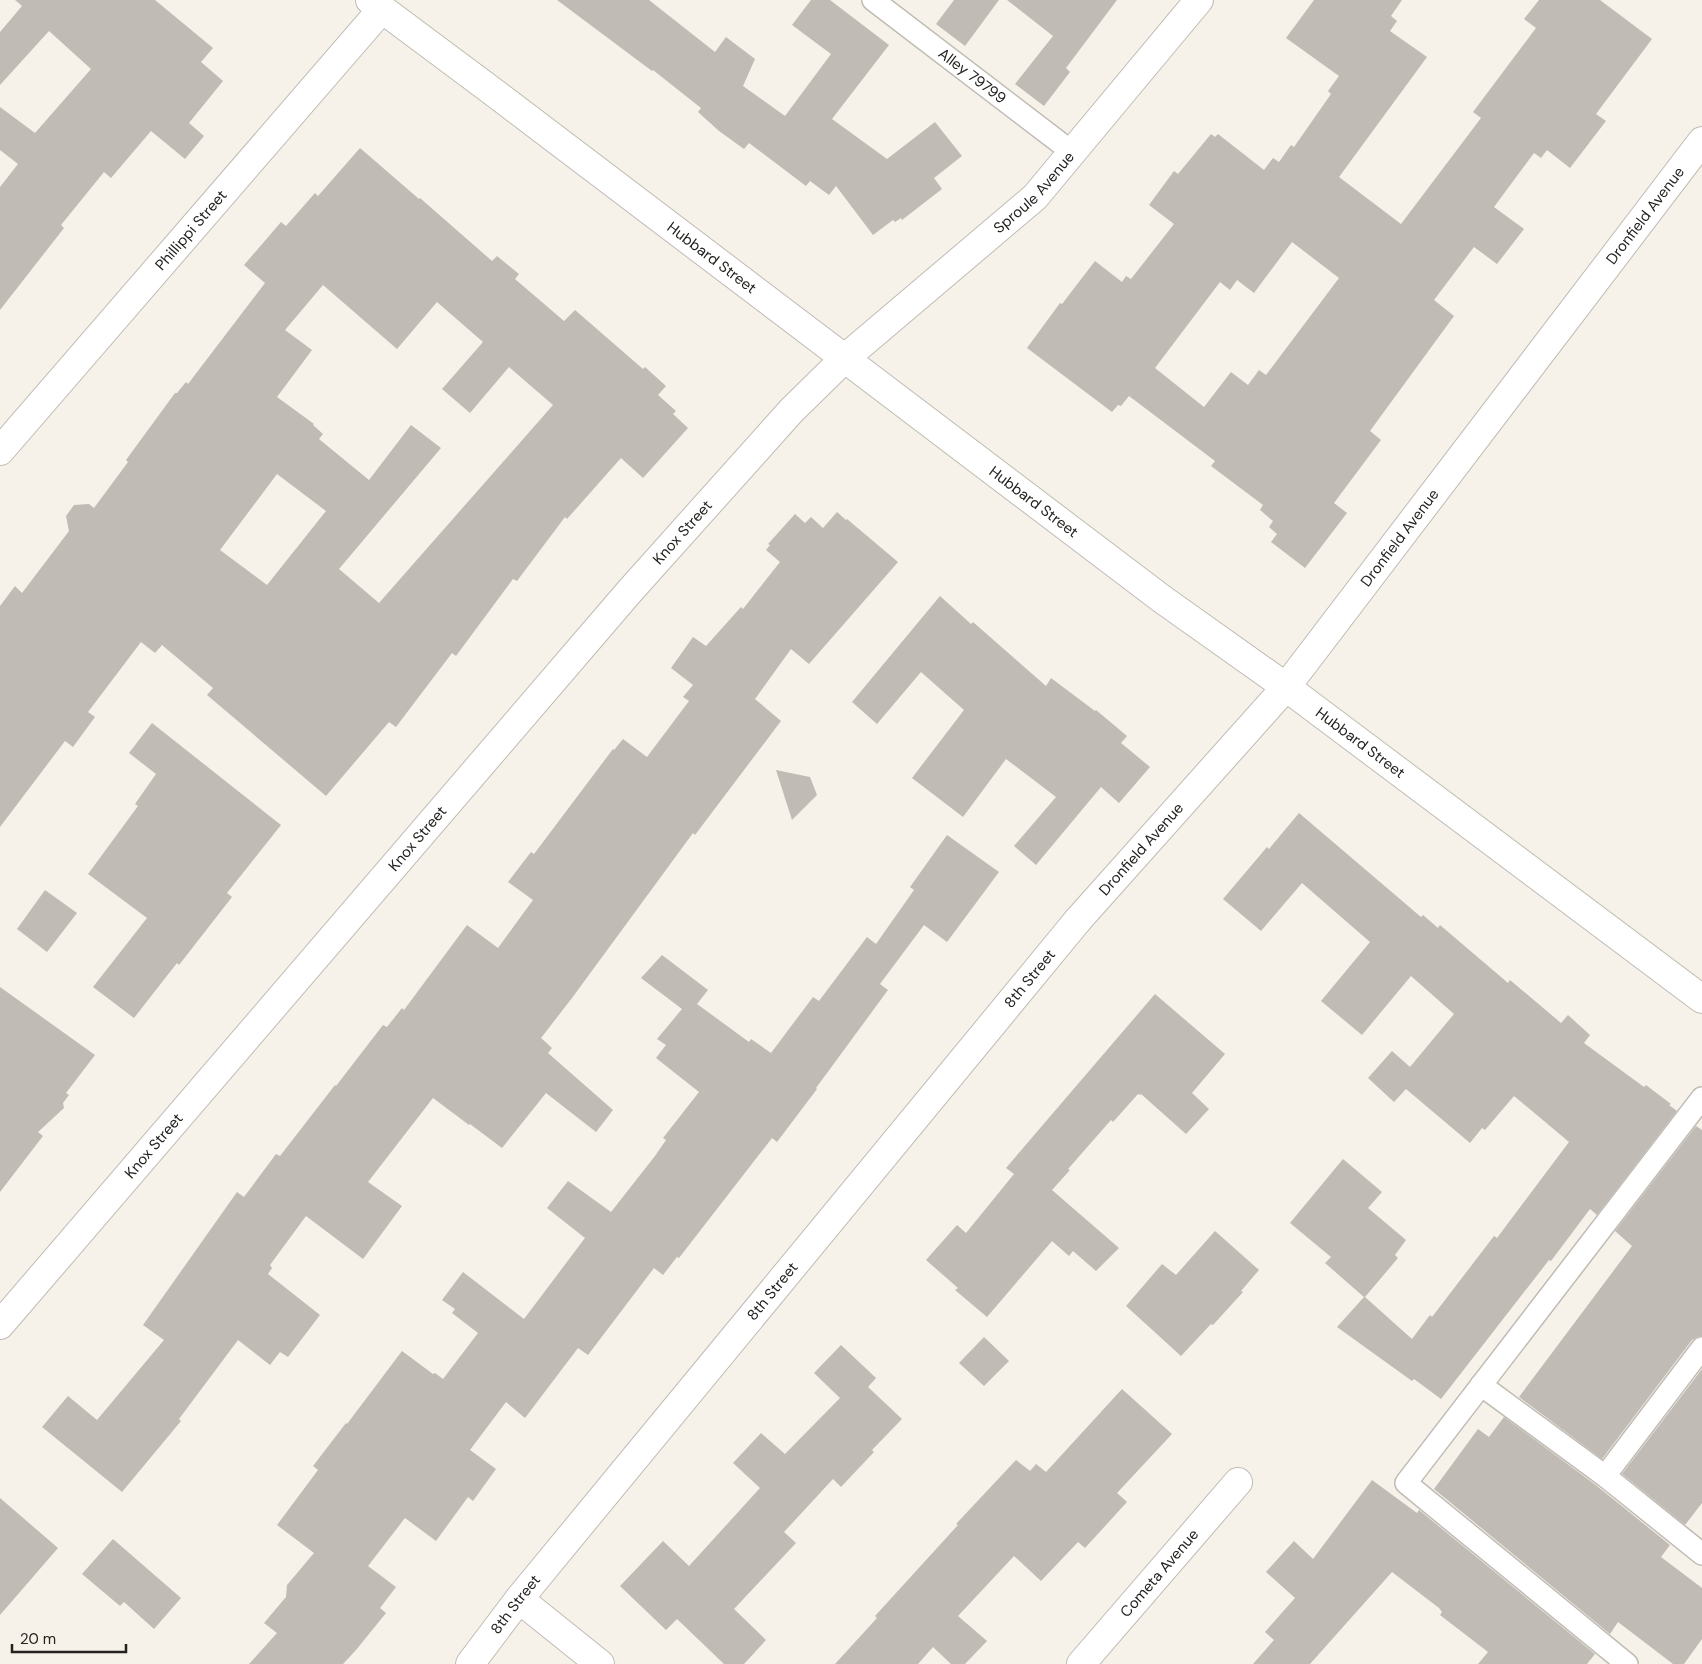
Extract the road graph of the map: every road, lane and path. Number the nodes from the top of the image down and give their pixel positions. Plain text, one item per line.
1 (873, 0) edge
2 (1199, 0) edge
3 (376, 4) edge
4 (1702, 141) edge
5 (1072, 152) junction
6 (844, 359) junction
7 (0, 451) edge
8 (1286, 686) junction
9 (1078, 920) joint
10 (1702, 999) edge
11 (1702, 1098) edge
12 (0, 1325) edge
13 (1702, 1348) edge
14 (1481, 1385) junction
15 (1606, 1476) junction
16 (1238, 1482) dead end
17 (1702, 1554) edge
18 (519, 1599) junction
19 (470, 1664) edge
20 (600, 1664) edge
21 (1082, 1664) edge
22 (1628, 1664) edge

1 - 5 lane, Alley 79799
2 - 5 street, Sproule Avenue
3 - 6 street, Hubbard Street
3 - 7 street, Phillippi Street
4 - 8 street, Dronfield Avenue
5 - 6 street, Sproule Avenue
6 - 8 street, Hubbard Street
6 - 12 street, Knox Street
8 - 9 street, Dronfield Avenue
8 - 10 street, Hubbard Street
9 - 18 street, 8th Street
11 - 14 lane
13 - 15 lane
14 - 15 lane
14 - 22 lane
15 - 17 lane
16 - 21 street, Cometa Avenue
18 - 19 street, 8th Street
18 - 20 street

